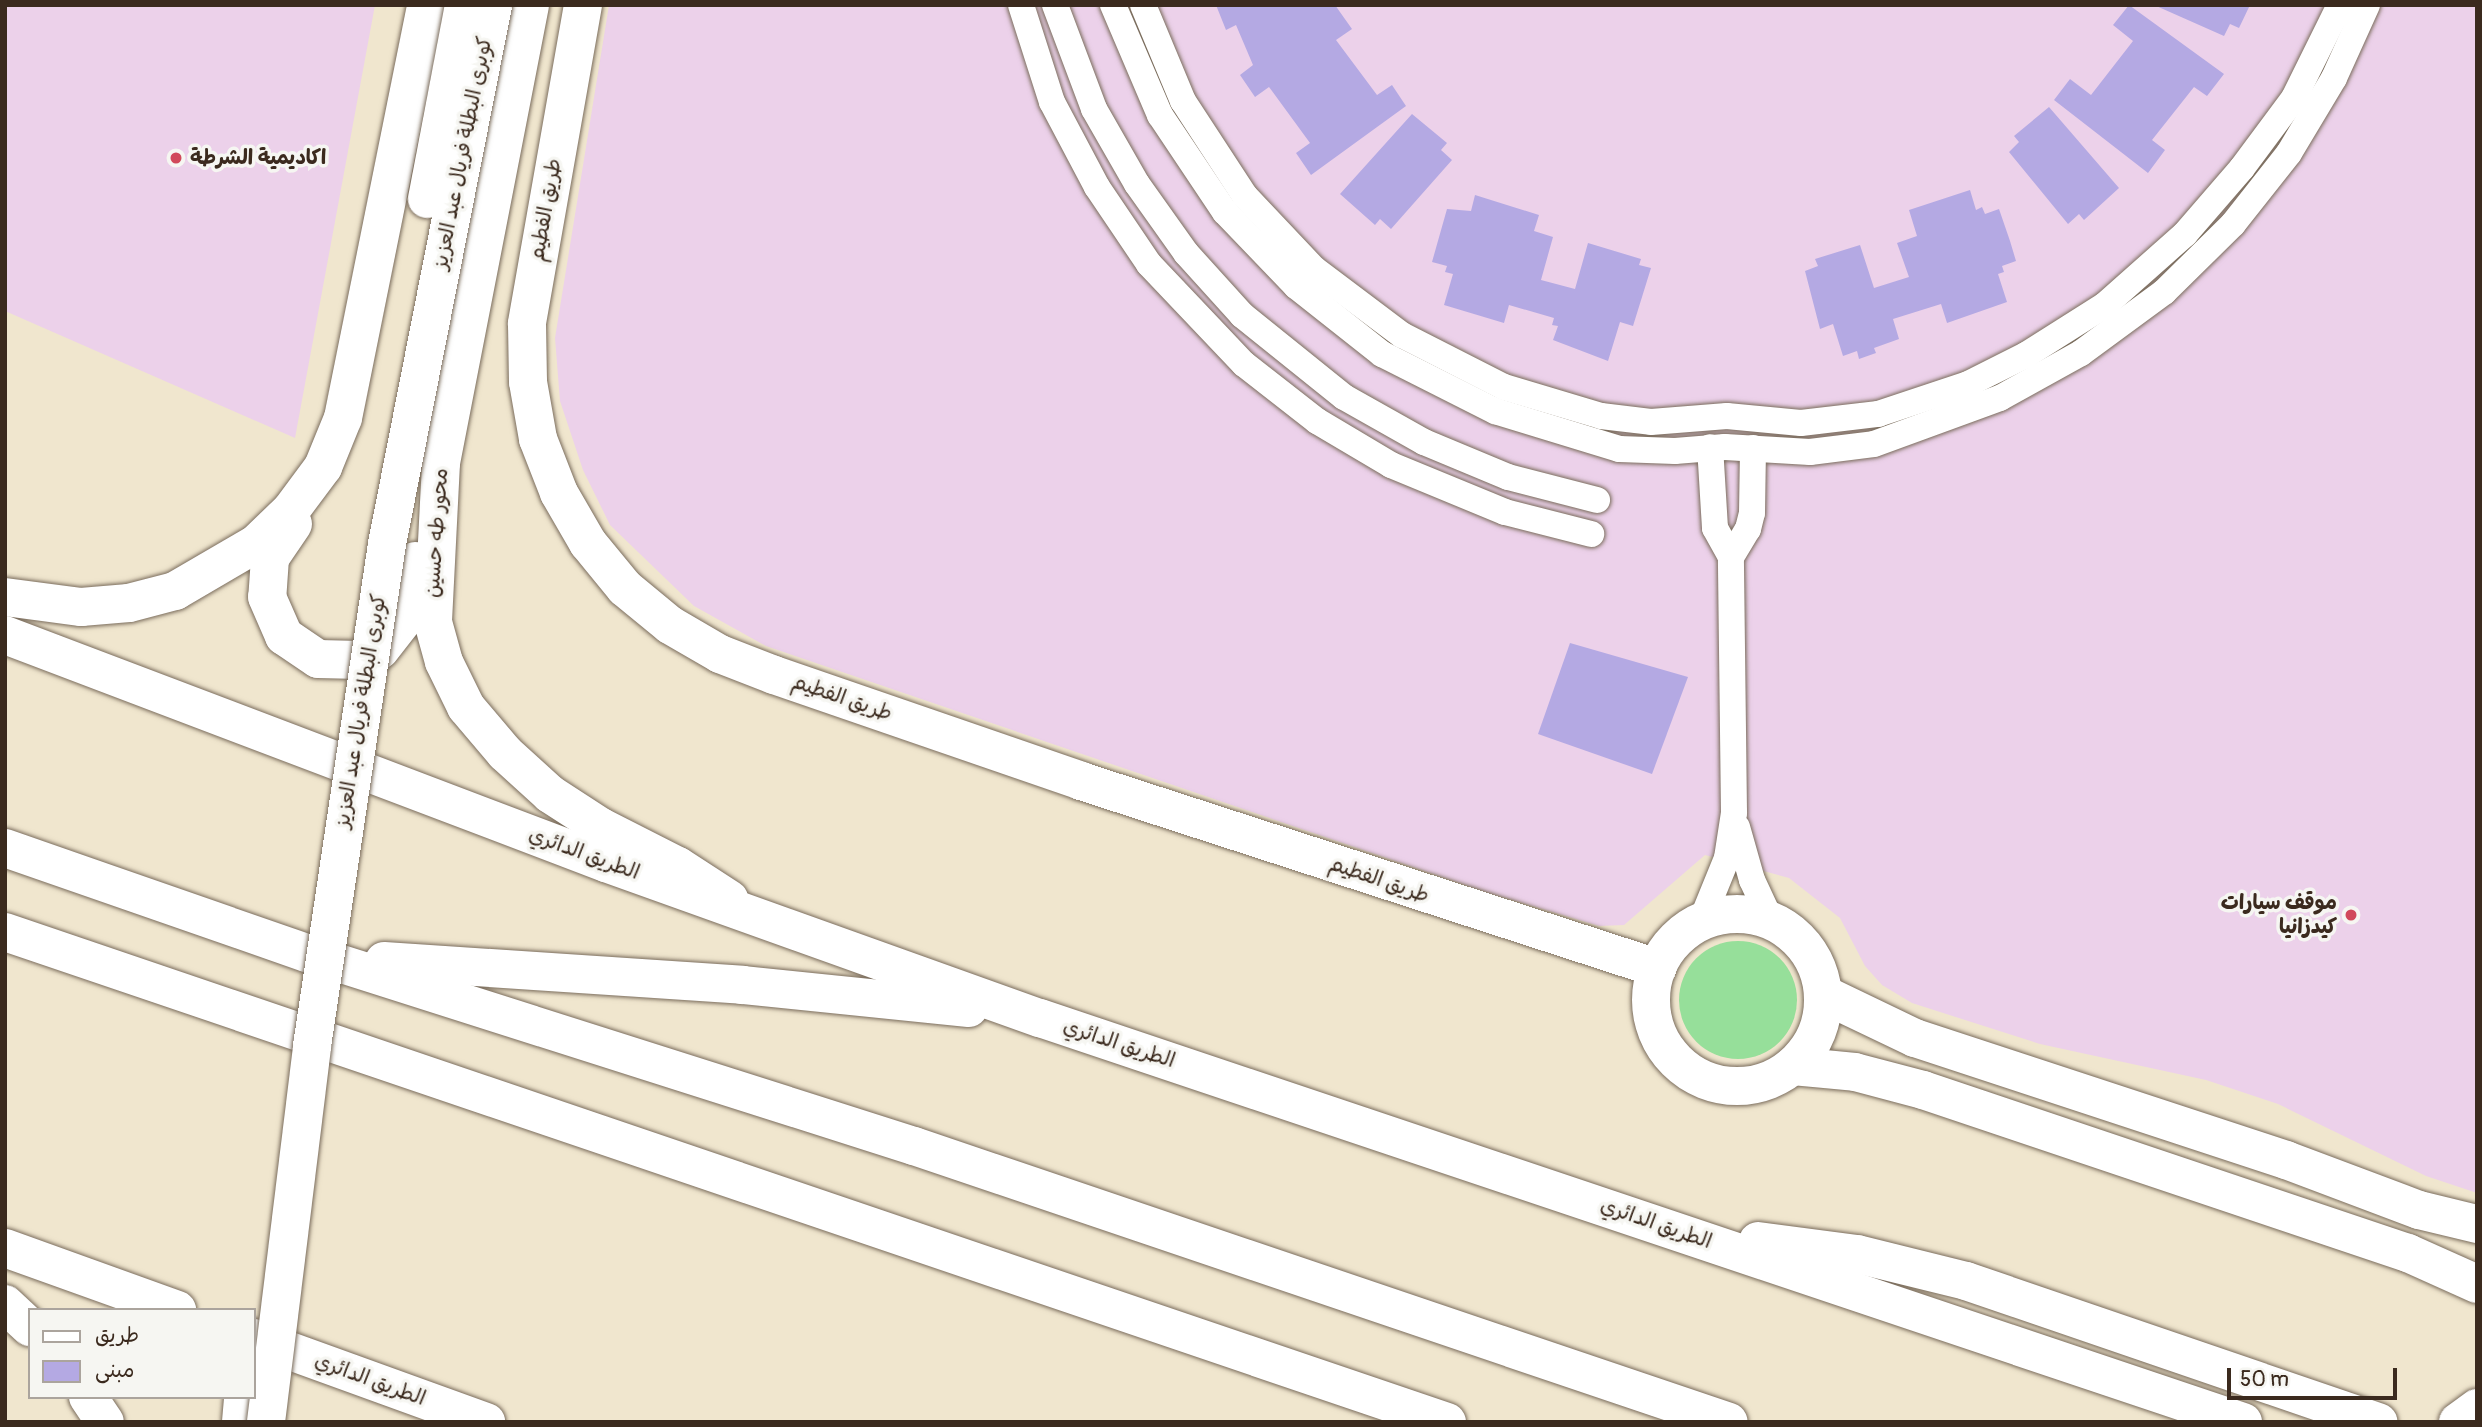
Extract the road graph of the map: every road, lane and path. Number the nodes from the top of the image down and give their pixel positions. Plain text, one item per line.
1 (426, 5) edge
2 (464, 5) edge
3 (493, 5) edge
4 (530, 5) edge
5 (583, 5) edge
6 (1021, 5) edge
7 (1055, 5) edge
8 (1113, 5) edge
9 (1143, 5) edge
10 (2340, 5) edge
11 (2367, 5) edge
12 (1166, 65) junction
13 (2323, 73) junction
14 (1139, 75) junction
15 (1305, 278) junction
16 (2033, 366) junction
17 (1572, 408) junction
18 (343, 418) junction
19 (1563, 435) junction
20 (1710, 447) junction
21 (1753, 448) junction
22 (441, 463) junction
23 (1597, 500) dead end
24 (1591, 534) dead end
25 (1731, 557) junction
26 (5, 597) edge
27 (5, 635) edge
28 (1734, 813) junction
29 (5, 848) edge
30 (751, 915) junction
31 (1771, 921) junction
32 (1701, 922) junction
33 (5, 932) edge
34 (307, 953) junction
35 (1657, 968) junction
36 (1823, 994) junction
37 (1040, 1018) junction
38 (1793, 1066) junction
39 (2477, 1224) edge
40 (1695, 1237) junction
41 (5, 1248) edge
42 (2477, 1284) edge
43 (5, 1304) edge
44 (171, 1308) edge
45 (254, 1308) edge
46 (28, 1326) edge
47 (256, 1339) edge
48 (89, 1399) edge
49 (243, 1399) edge
50 (2477, 1408) edge
51 (105, 1422) edge
52 (241, 1422) edge
53 (266, 1422) edge
54 (486, 1422) edge
55 (1447, 1422) edge
56 (1729, 1422) edge
57 (2243, 1422) edge
58 (2379, 1422) edge
59 (2458, 1422) edge

1 - 18 main road
2 - 45 main road, كوبرى البطلة فريال عبد العزيز, bridge
3 - 53 main road, كوبرى البطلة فريال عبد العزيز, bridge
4 - 22 main road, محور طه حسين
5 - 35 main road, طريق الفطيم
6 - 24 street
7 - 23 street
8 - 14 street
9 - 12 street
10 - 13 street
11 - 13 street
12 - 14 street
12 - 15 street
13 - 16 street
14 - 15 street
15 - 17 street
15 - 19 street
16 - 17 street
16 - 21 street
17 - 19 street
18 - 22 main road
18 - 26 main road
19 - 20 street
20 - 21 street
20 - 25 street
21 - 25 street
22 - 30 main road, محور طه حسين
25 - 28 street
27 - 30 main road, الطريق الدائري
28 - 31 street
28 - 32 street
29 - 34 main road
30 - 37 main road, الطريق الدائري
31 - 32 main road
31 - 36 main road
32 - 35 main road
33 - 55 main road
34 - 37 main road
34 - 56 main road
35 - 38 main road
36 - 38 main road
36 - 39 main road
37 - 40 main road, الطريق الدائري
38 - 42 main road
40 - 57 main road, الطريق الدائري
40 - 58 main road
41 - 44 main road
43 - 46 main road
47 - 54 main road, الطريق الدائري
48 - 51 main road
49 - 52 main road
50 - 59 main road

